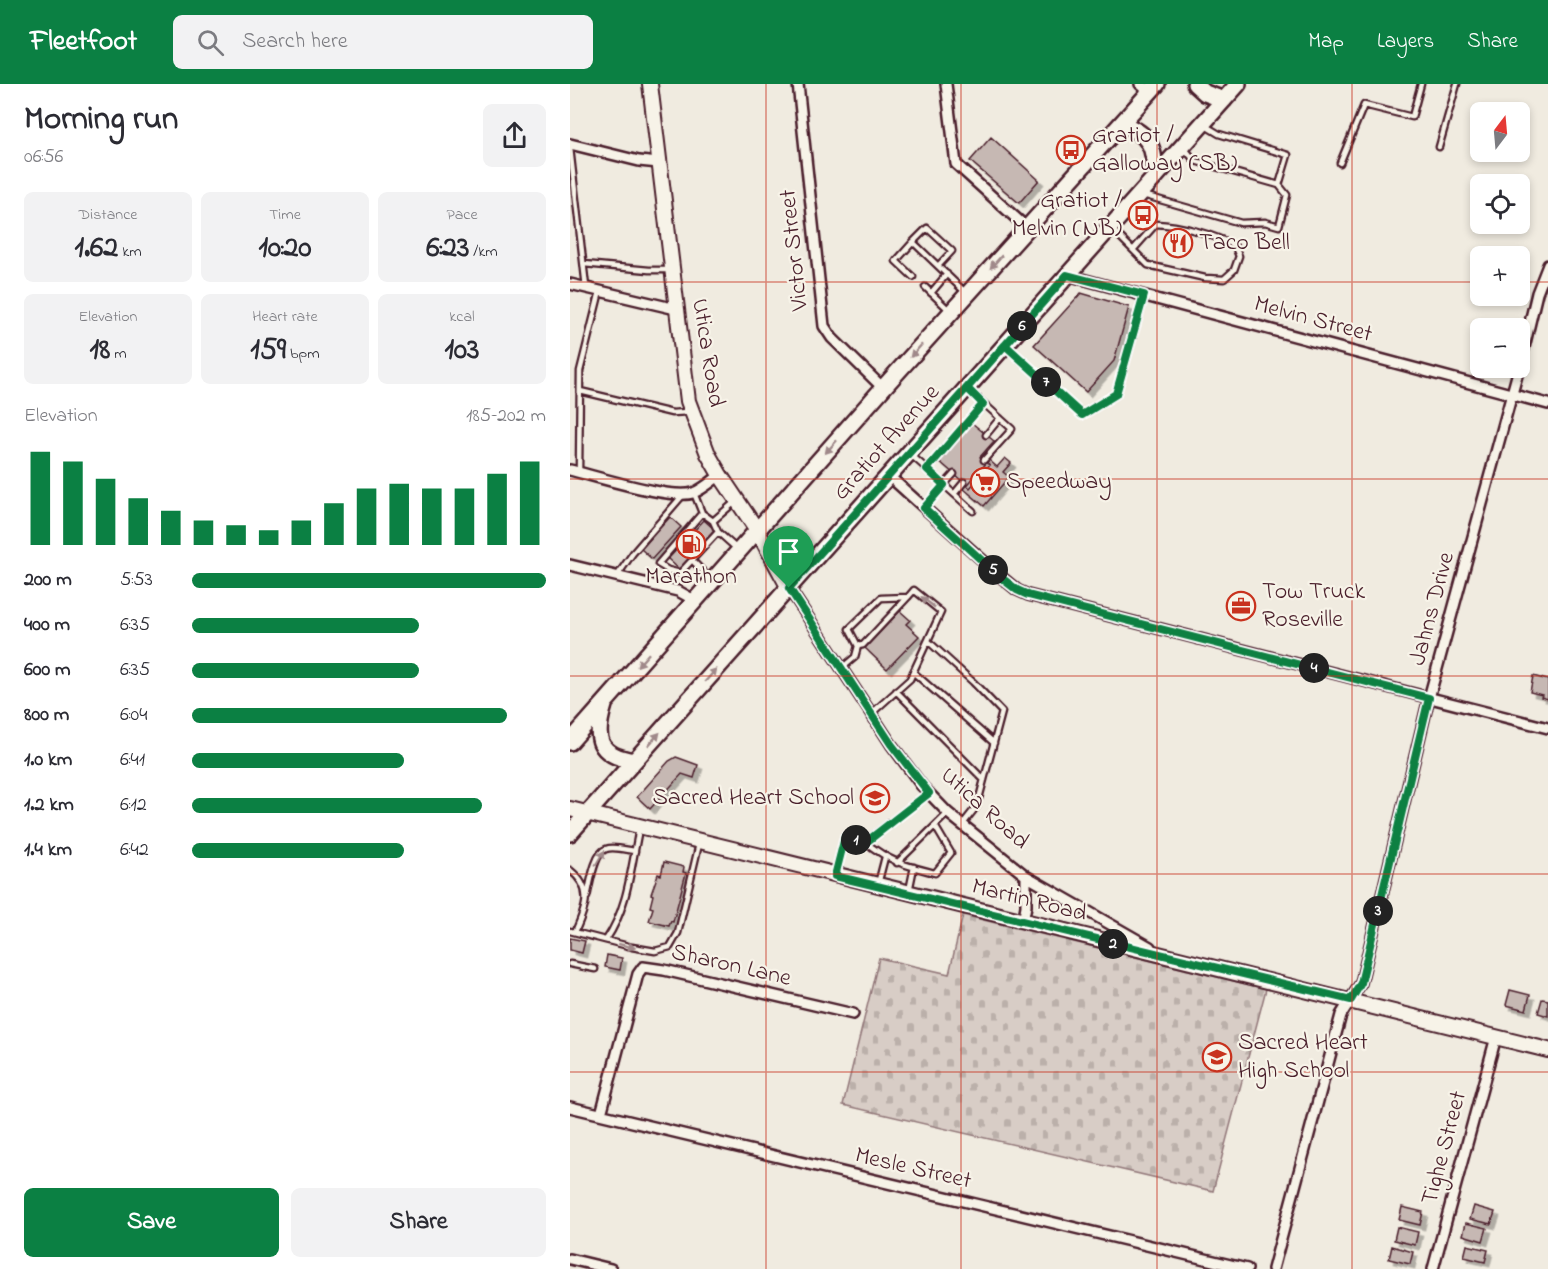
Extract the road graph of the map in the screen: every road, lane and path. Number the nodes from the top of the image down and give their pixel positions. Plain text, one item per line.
1 (650, 84) edge
2 (798, 84) edge
3 (946, 84) edge
4 (1196, 84) edge
5 (1238, 84) edge
6 (1421, 84) edge
7 (1457, 84) edge
8 (1149, 87) edge
9 (1224, 100) junction
10 (1122, 124) junction
11 (1202, 124) junction
12 (570, 146) edge
13 (1182, 147) junction
14 (1439, 147) dead end
15 (659, 163) junction
16 (1340, 163) dead end
17 (1155, 177) junction
18 (1279, 185) junction
19 (1140, 194) junction
20 (1110, 227) junction
21 (1027, 228) junction
22 (913, 242) junction
23 (1133, 250) junction
24 (584, 264) junction
25 (1548, 265) edge
26 (938, 266) junction
27 (671, 270) junction
28 (946, 274) junction
29 (1067, 275) junction
30 (913, 277) dead end
31 (570, 284) edge
32 (925, 287) dead end
33 (586, 288) junction
34 (600, 291) junction
35 (931, 293) junction
36 (967, 294) junction
37 (1144, 295) junction
38 (676, 309) junction
39 (951, 312) junction
40 (1530, 323) edge
41 (1005, 345) junction
42 (1516, 378) edge
43 (883, 388) junction
44 (967, 388) junction
45 (580, 391) junction
46 (1512, 393) junction
47 (983, 404) junction
48 (1548, 404) edge
49 (692, 412) junction
50 (1000, 418) junction
51 (986, 435) dead end
52 (909, 453) junction
53 (984, 460) dead end
54 (927, 469) junction
55 (574, 471) edge
56 (954, 474) dead end
57 (720, 475) junction
58 (889, 476) junction
59 (964, 482) dead end
60 (944, 485) junction
61 (694, 493) junction
62 (954, 494) junction
63 (683, 495) junction
64 (737, 500) junction
65 (924, 508) junction
66 (972, 512) dead end
67 (702, 513) junction
68 (713, 521) junction
69 (757, 530) junction
70 (718, 532) junction
71 (739, 551) junction
72 (692, 560) junction
73 (570, 566) edge
74 (668, 570) junction
75 (617, 576) junction
76 (713, 581) junction
77 (663, 587) junction
78 (789, 588) junction
79 (908, 597) junction
80 (696, 601) junction
81 (928, 641) junction
82 (858, 646) junction
83 (842, 668) junction
84 (913, 672) junction
85 (896, 692) junction
86 (1429, 698) junction
87 (605, 702) junction
88 (871, 713) junction
89 (1548, 728) edge
90 (571, 739) edge
91 (994, 743) junction
92 (634, 761) junction
93 (984, 780) junction
94 (929, 793) junction
95 (570, 809) edge
96 (948, 813) junction
97 (587, 814) junction
98 (962, 825) junction
99 (935, 826) junction
100 (640, 827) junction
101 (570, 833) edge
102 (699, 843) junction
103 (865, 843) junction
104 (635, 851) junction
105 (885, 857) junction
106 (897, 863) junction
107 (914, 867) junction
108 (570, 870) edge
109 (835, 876) junction
110 (1026, 876) junction
111 (877, 887) junction
112 (908, 894) junction
113 (587, 897) junction
114 (1023, 922) junction
115 (572, 931) edge
116 (606, 940) junction
117 (1169, 958) junction
118 (570, 964) edge
119 (595, 969) dead end
120 (1351, 1000) junction
121 (853, 1014) dead end
122 (1496, 1037) junction
123 (1548, 1050) edge
124 (570, 1107) edge
125 (601, 1114) junction
126 (570, 1259) edge
127 (611, 1269) edge
128 (1247, 1269) edge
129 (1273, 1269) edge
130 (1432, 1269) edge

1 - 15 street, Utica Road
2 - 43 street, Victor Street
3 - 21 street
4 - 9 main road
5 - 9 main road, Gratiot Avenue
6 - 16 lane
7 - 14 lane
8 - 10 main road, Gratiot Avenue
9 - 11 main road, Gratiot Avenue
10 - 17 main road
10 - 21 main road, Gratiot Avenue
11 - 13 main road, Gratiot Avenue
11 - 18 lane
12 - 15 street
12 - 24 lane
13 - 17 main road, Gratiot Avenue
13 - 18 lane
15 - 27 street, Utica Road
17 - 19 main road, Gratiot Avenue
18 - 19 lane
19 - 20 main road, Gratiot Avenue
20 - 23 lane
20 - 29 main road, Gratiot Avenue
21 -> 36 main road, Gratiot Avenue
22 - 26 lane
22 - 26 lane
22 - 30 lane
23 - 23 lane
24 - 27 lane
24 - 33 lane
25 - 40 street, Jahns Drive
26 - 28 lane
27 - 38 street, Utica Road
28 - 35 lane
28 - 36 lane
29 - 37 street, Melvin Street
29 - 41 main road, Gratiot Avenue
31 - 33 street
32 - 35 lane
33 - 34 street
34 - 38 street
34 - 45 lane
35 - 39 lane
36 - 39 main road, Gratiot Avenue
37 - 41 lane
37 - 46 street, Melvin Street
38 - 49 street, Utica Road
39 -> 43 main road, Gratiot Avenue
41 - 44 main road, Gratiot Avenue
42 - 46 street, Jahns Drive
43 -> 69 main road, Gratiot Avenue
44 - 47 lane
44 - 52 main road, Gratiot Avenue
45 - 49 lane
45 - 55 lane
46 - 48 street, Melvin Street
46 - 86 street, Jahns Drive
47 - 50 lane
47 - 54 lane
49 - 57 street, Utica Road
50 - 51 lane
50 - 53 lane
52 - 54 lane
52 - 58 main road, Gratiot Avenue
54 - 60 lane
55 - 63 street
56 - 60 lane
57 - 61 street
57 - 64 street, Utica Road
58 - 65 street
58 - 78 main road, Gratiot Avenue
59 - 62 lane
60 - 62 lane
60 - 65 lane
61 - 63 street
61 - 67 lane
62 - 66 lane
63 - 75 lane
64 - 68 lane
64 - 69 street, Utica Road
65 - 86 street
67 - 68 lane
67 - 74 lane
68 - 70 lane
69 - 71 main road, Gratiot Avenue
69 - 78 street, Utica Road
70 - 71 lane
70 - 72 lane
71 - 76 main road, Gratiot Avenue
72 - 74 lane
72 - 76 lane
73 - 75 street
74 - 77 lane
75 - 77 street
76 - 80 main road, Gratiot Avenue
77 - 80 street
78 - 83 street, Utica Road
92 -> 78 main road, Gratiot Avenue
81 -> 79 lane
79 - 82 lane
79 - 82 lane
80 -> 87 main road, Gratiot Avenue
81 - 84 lane
81 - 91 lane
82 - 83 lane
83 - 88 street, Utica Road
84 - 85 lane
84 - 91 lane
85 - 88 lane
85 - 93 lane
86 - 89 street
86 - 120 street, Jahns Drive
87 - 90 main road, Gratiot Avenue
87 - 92 main road
88 - 94 street, Utica Road
91 - 93 lane
92 - 97 main road, Gratiot Avenue
93 - 98 lane
94 - 96 street, Utica Road
94 - 103 lane
95 - 97 street, Martin Road
96 - 98 street, Utica Road
96 - 99 lane
97 - 100 street, Martin Road
97 - 101 main road, Gratiot Avenue
98 - 110 street, Utica Road
99 - 106 lane
99 - 107 lane
100 - 102 street, Martin Road
100 - 104 lane
102 - 109 street, Martin Road
116 -> 102 lane
103 - 105 lane
103 - 109 lane
113 -> 104 lane
104 - 116 lane
105 - 106 lane
105 - 111 lane
106 - 107 lane
107 - 112 lane
108 - 113 lane
109 - 111 street, Martin Road
110 - 114 street, Utica Road
110 - 117 street, Utica Road
111 - 112 street, Martin Road
112 - 114 street, Martin Road
113 - 115 lane
114 - 117 street, Martin Road
115 - 116 lane
117 - 120 street, Martin Road
118 - 119 lane
120 - 122 street, Martin Road
120 - 129 street, Jahns Drive
121 - 125 street, Sharon Lane
122 - 123 street, Martin Road
122 - 130 street, Tighe Street
124 - 125 street, Mesle Street
125 - 128 street, Mesle Street
126 - 127 street

